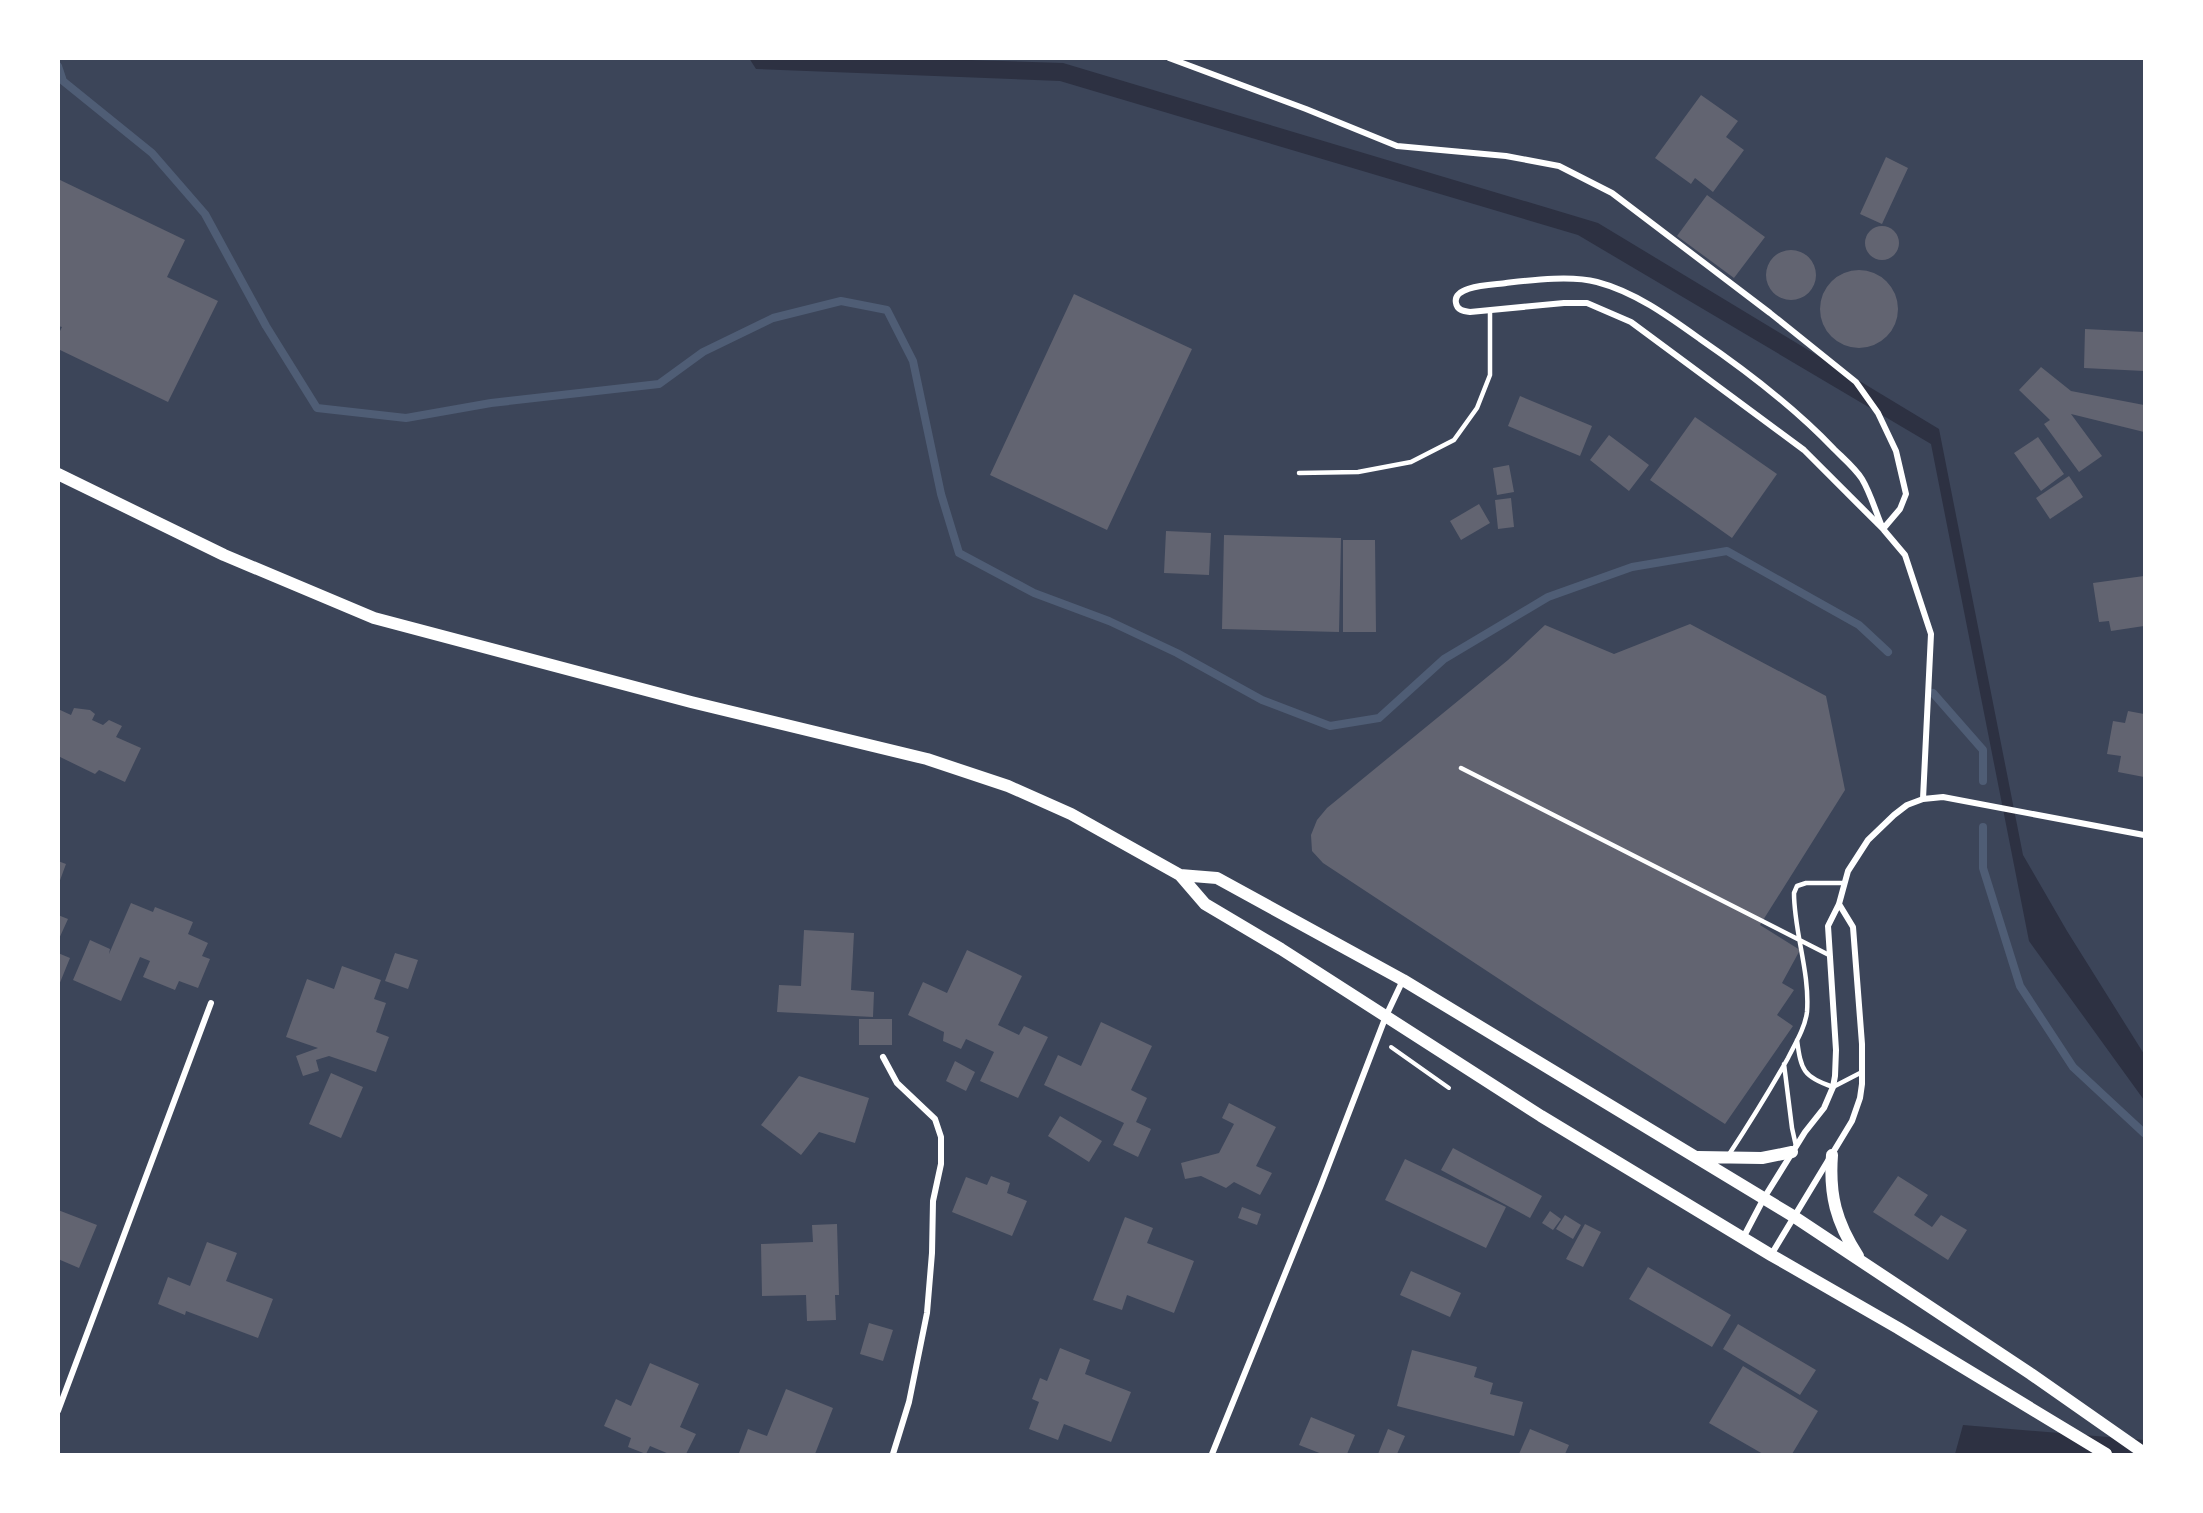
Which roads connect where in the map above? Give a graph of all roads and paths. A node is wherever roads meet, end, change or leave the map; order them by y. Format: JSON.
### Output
{"nodes":[{"id":1,"x":1169,"y":58,"type":"edge"},
{"id":2,"x":1490,"y":310,"type":"junction"},
{"id":3,"x":1299,"y":472,"type":"dead end"},
{"id":4,"x":58,"y":474,"type":"edge"},
{"id":5,"x":1883,"y":529,"type":"junction"},
{"id":6,"x":1461,"y":768,"type":"dead end"},
{"id":7,"x":1923,"y":799,"type":"junction"},
{"id":8,"x":2145,"y":835,"type":"edge"},
{"id":9,"x":1180,"y":875,"type":"junction"},
{"id":10,"x":1844,"y":883,"type":"junction"},
{"id":11,"x":1839,"y":904,"type":"junction"},
{"id":12,"x":1829,"y":955,"type":"junction"},
{"id":13,"x":1403,"y":980,"type":"junction"},
{"id":14,"x":212,"y":1003,"type":"dead end"},
{"id":15,"x":1386,"y":1016,"type":"junction"},
{"id":16,"x":1377,"y":1037,"type":"junction"},
{"id":17,"x":1797,"y":1040,"type":"junction"},
{"id":18,"x":883,"y":1057,"type":"dead end"},
{"id":19,"x":1784,"y":1064,"type":"junction"},
{"id":20,"x":1862,"y":1072,"type":"junction"},
{"id":21,"x":1833,"y":1087,"type":"junction"},
{"id":22,"x":1449,"y":1088,"type":"dead end"},
{"id":23,"x":1794,"y":1149,"type":"junction"},
{"id":24,"x":1832,"y":1155,"type":"junction"},
{"id":25,"x":1696,"y":1157,"type":"junction"},
{"id":26,"x":1726,"y":1159,"type":"junction"},
{"id":27,"x":1764,"y":1198,"type":"junction"},
{"id":28,"x":1793,"y":1216,"type":"junction"},
{"id":29,"x":1742,"y":1238,"type":"junction"},
{"id":30,"x":1771,"y":1255,"type":"junction"},
{"id":31,"x":1861,"y":1260,"type":"junction"},
{"id":32,"x":58,"y":1411,"type":"edge"},
{"id":33,"x":2145,"y":1453,"type":"edge"},
{"id":34,"x":893,"y":1455,"type":"edge"},
{"id":35,"x":1212,"y":1455,"type":"edge"},
{"id":36,"x":2106,"y":1455,"type":"edge"}],
"edges":[{"from":1,"to":5,"type":"street"},
{"from":2,"to":3,"type":"lane"},
{"from":2,"to":5,"type":"street"},
{"from":2,"to":5,"type":"street"},
{"from":4,"to":9,"type":"main road"},
{"from":5,"to":7,"type":"street"},
{"from":6,"to":12,"type":"lane"},
{"from":7,"to":8,"type":"street"},
{"from":7,"to":10,"type":"street"},
{"from":9,"to":13,"type":"main road"},
{"from":9,"to":15,"type":"main road"},
{"from":10,"to":11,"type":"street"},
{"from":10,"to":17,"type":"lane"},
{"from":11,"to":12,"type":"street"},
{"from":11,"to":20,"type":"street"},
{"from":12,"to":21,"type":"street"},
{"from":13,"to":15,"type":"street"},
{"from":13,"to":25,"type":"main road"},
{"from":14,"to":32,"type":"street"},
{"from":15,"to":16,"type":"street"},
{"from":15,"to":29,"type":"main road"},
{"from":16,"to":22,"type":"path"},
{"from":16,"to":35,"type":"street"},
{"from":17,"to":19,"type":"lane"},
{"from":17,"to":21,"type":"lane"},
{"from":18,"to":34,"type":"street"},
{"from":19,"to":23,"type":"lane"},
{"from":19,"to":26,"type":"lane"},
{"from":20,"to":21,"type":"lane"},
{"from":20,"to":24,"type":"street"},
{"from":21,"to":23,"type":"street"},
{"from":23,"to":26,"type":"main road"},
{"from":23,"to":27,"type":"street"},
{"from":24,"to":28,"type":"street"},
{"from":24,"to":31,"type":"main road"},
{"from":25,"to":26,"type":"main road"},
{"from":25,"to":27,"type":"main road"},
{"from":27,"to":28,"type":"main road"},
{"from":27,"to":29,"type":"street"},
{"from":28,"to":30,"type":"street"},
{"from":28,"to":31,"type":"main road"},
{"from":29,"to":30,"type":"main road"},
{"from":30,"to":36,"type":"main road"},
{"from":31,"to":33,"type":"main road"}]}
